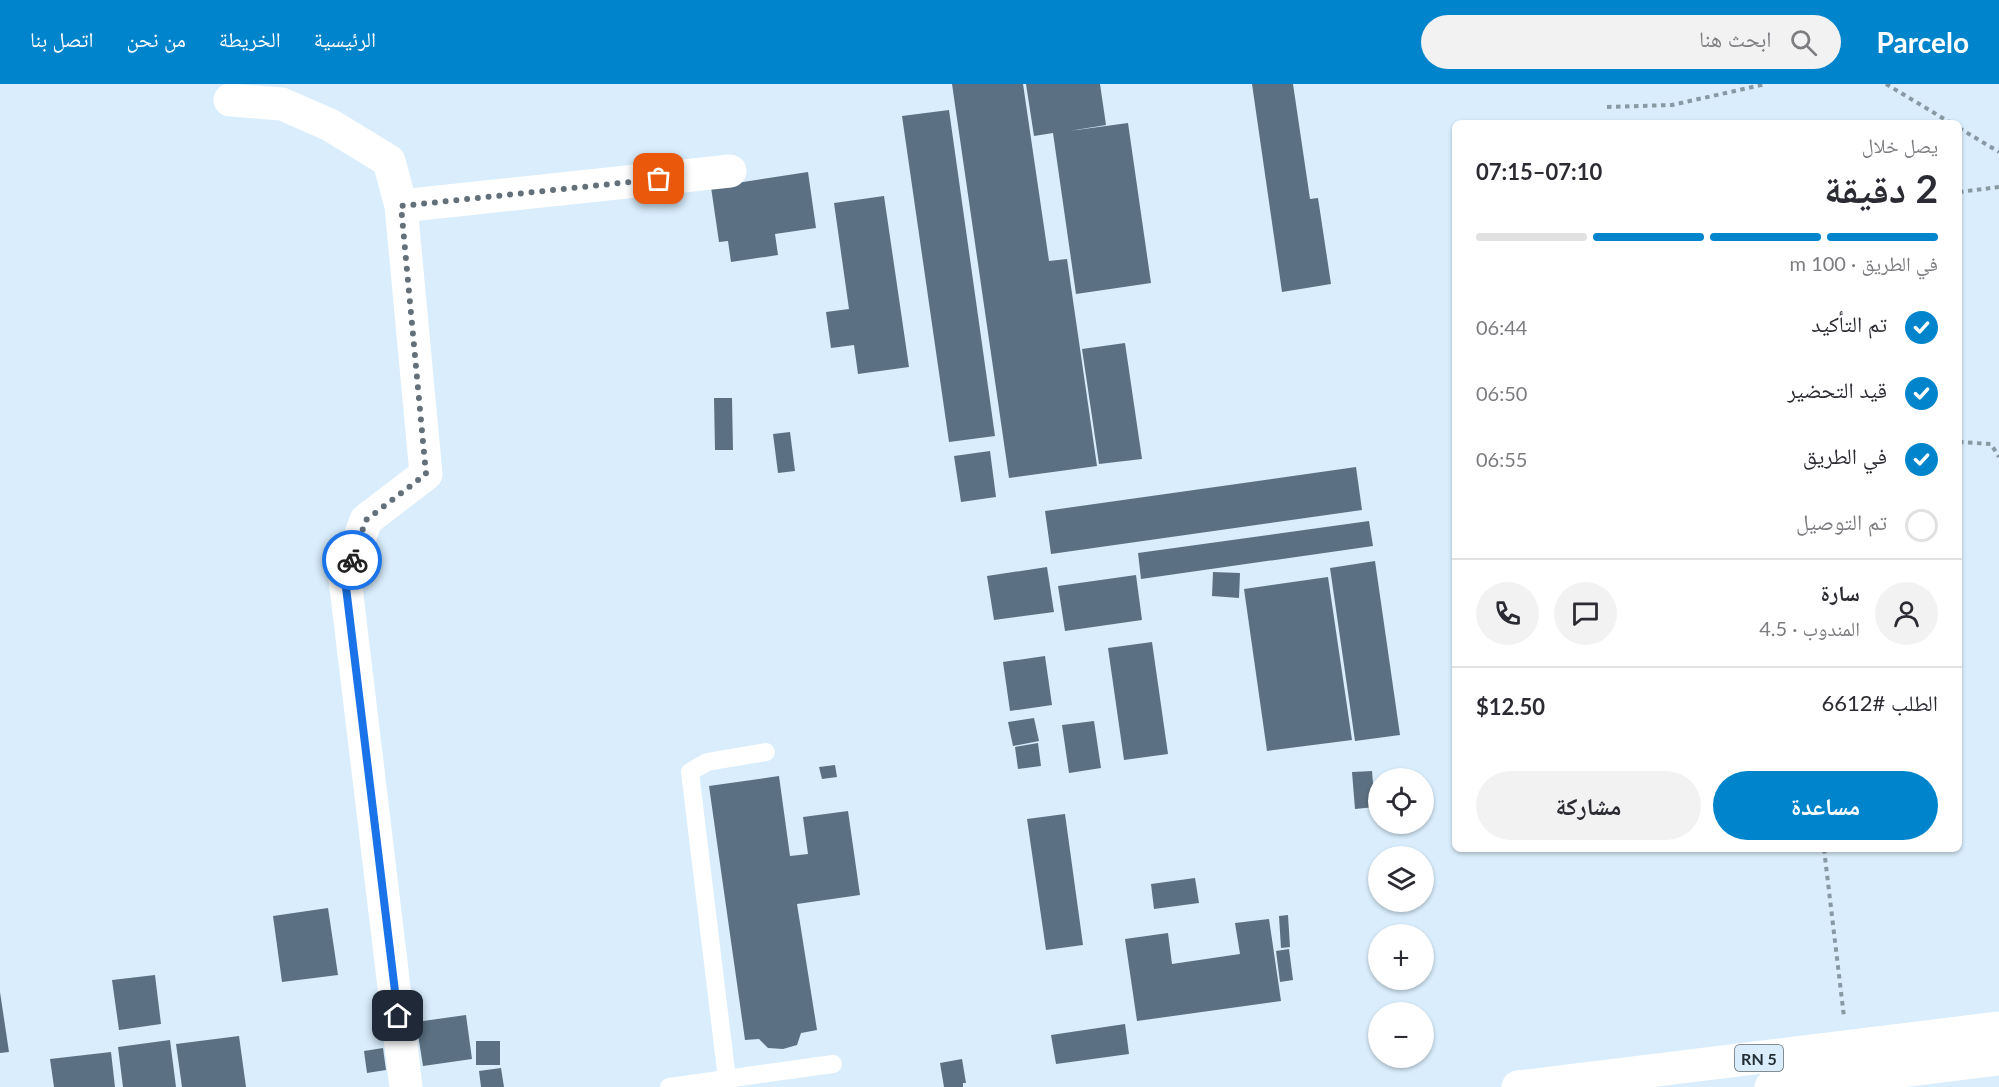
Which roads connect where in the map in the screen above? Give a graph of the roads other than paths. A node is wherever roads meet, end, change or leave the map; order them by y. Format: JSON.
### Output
{"nodes":[{"id":1,"x":230,"y":100,"type":"dead end"},
{"id":2,"x":730,"y":171,"type":"dead end"},
{"id":3,"x":401,"y":206,"type":"junction"},
{"id":4,"x":766,"y":752,"type":"dead end"},
{"id":5,"x":1999,"y":1028,"type":"edge"},
{"id":6,"x":1999,"y":1059,"type":"edge"},
{"id":7,"x":833,"y":1064,"type":"dead end"},
{"id":8,"x":727,"y":1079,"type":"junction"},
{"id":9,"x":406,"y":1087,"type":"edge"},
{"id":10,"x":669,"y":1087,"type":"edge"},
{"id":11,"x":1518,"y":1087,"type":"edge"},
{"id":12,"x":1771,"y":1087,"type":"edge"}],
"edges":[{"from":1,"to":3,"type":"main road"},
{"from":2,"to":3,"type":"main road"},
{"from":3,"to":9,"type":"main road"},
{"from":4,"to":8,"type":"lane"},
{"from":5,"to":11,"type":"main road","number":"RN 5"},
{"from":6,"to":12,"type":"main road","number":"RN 5"},
{"from":7,"to":8,"type":"lane"},
{"from":8,"to":10,"type":"lane"}]}
